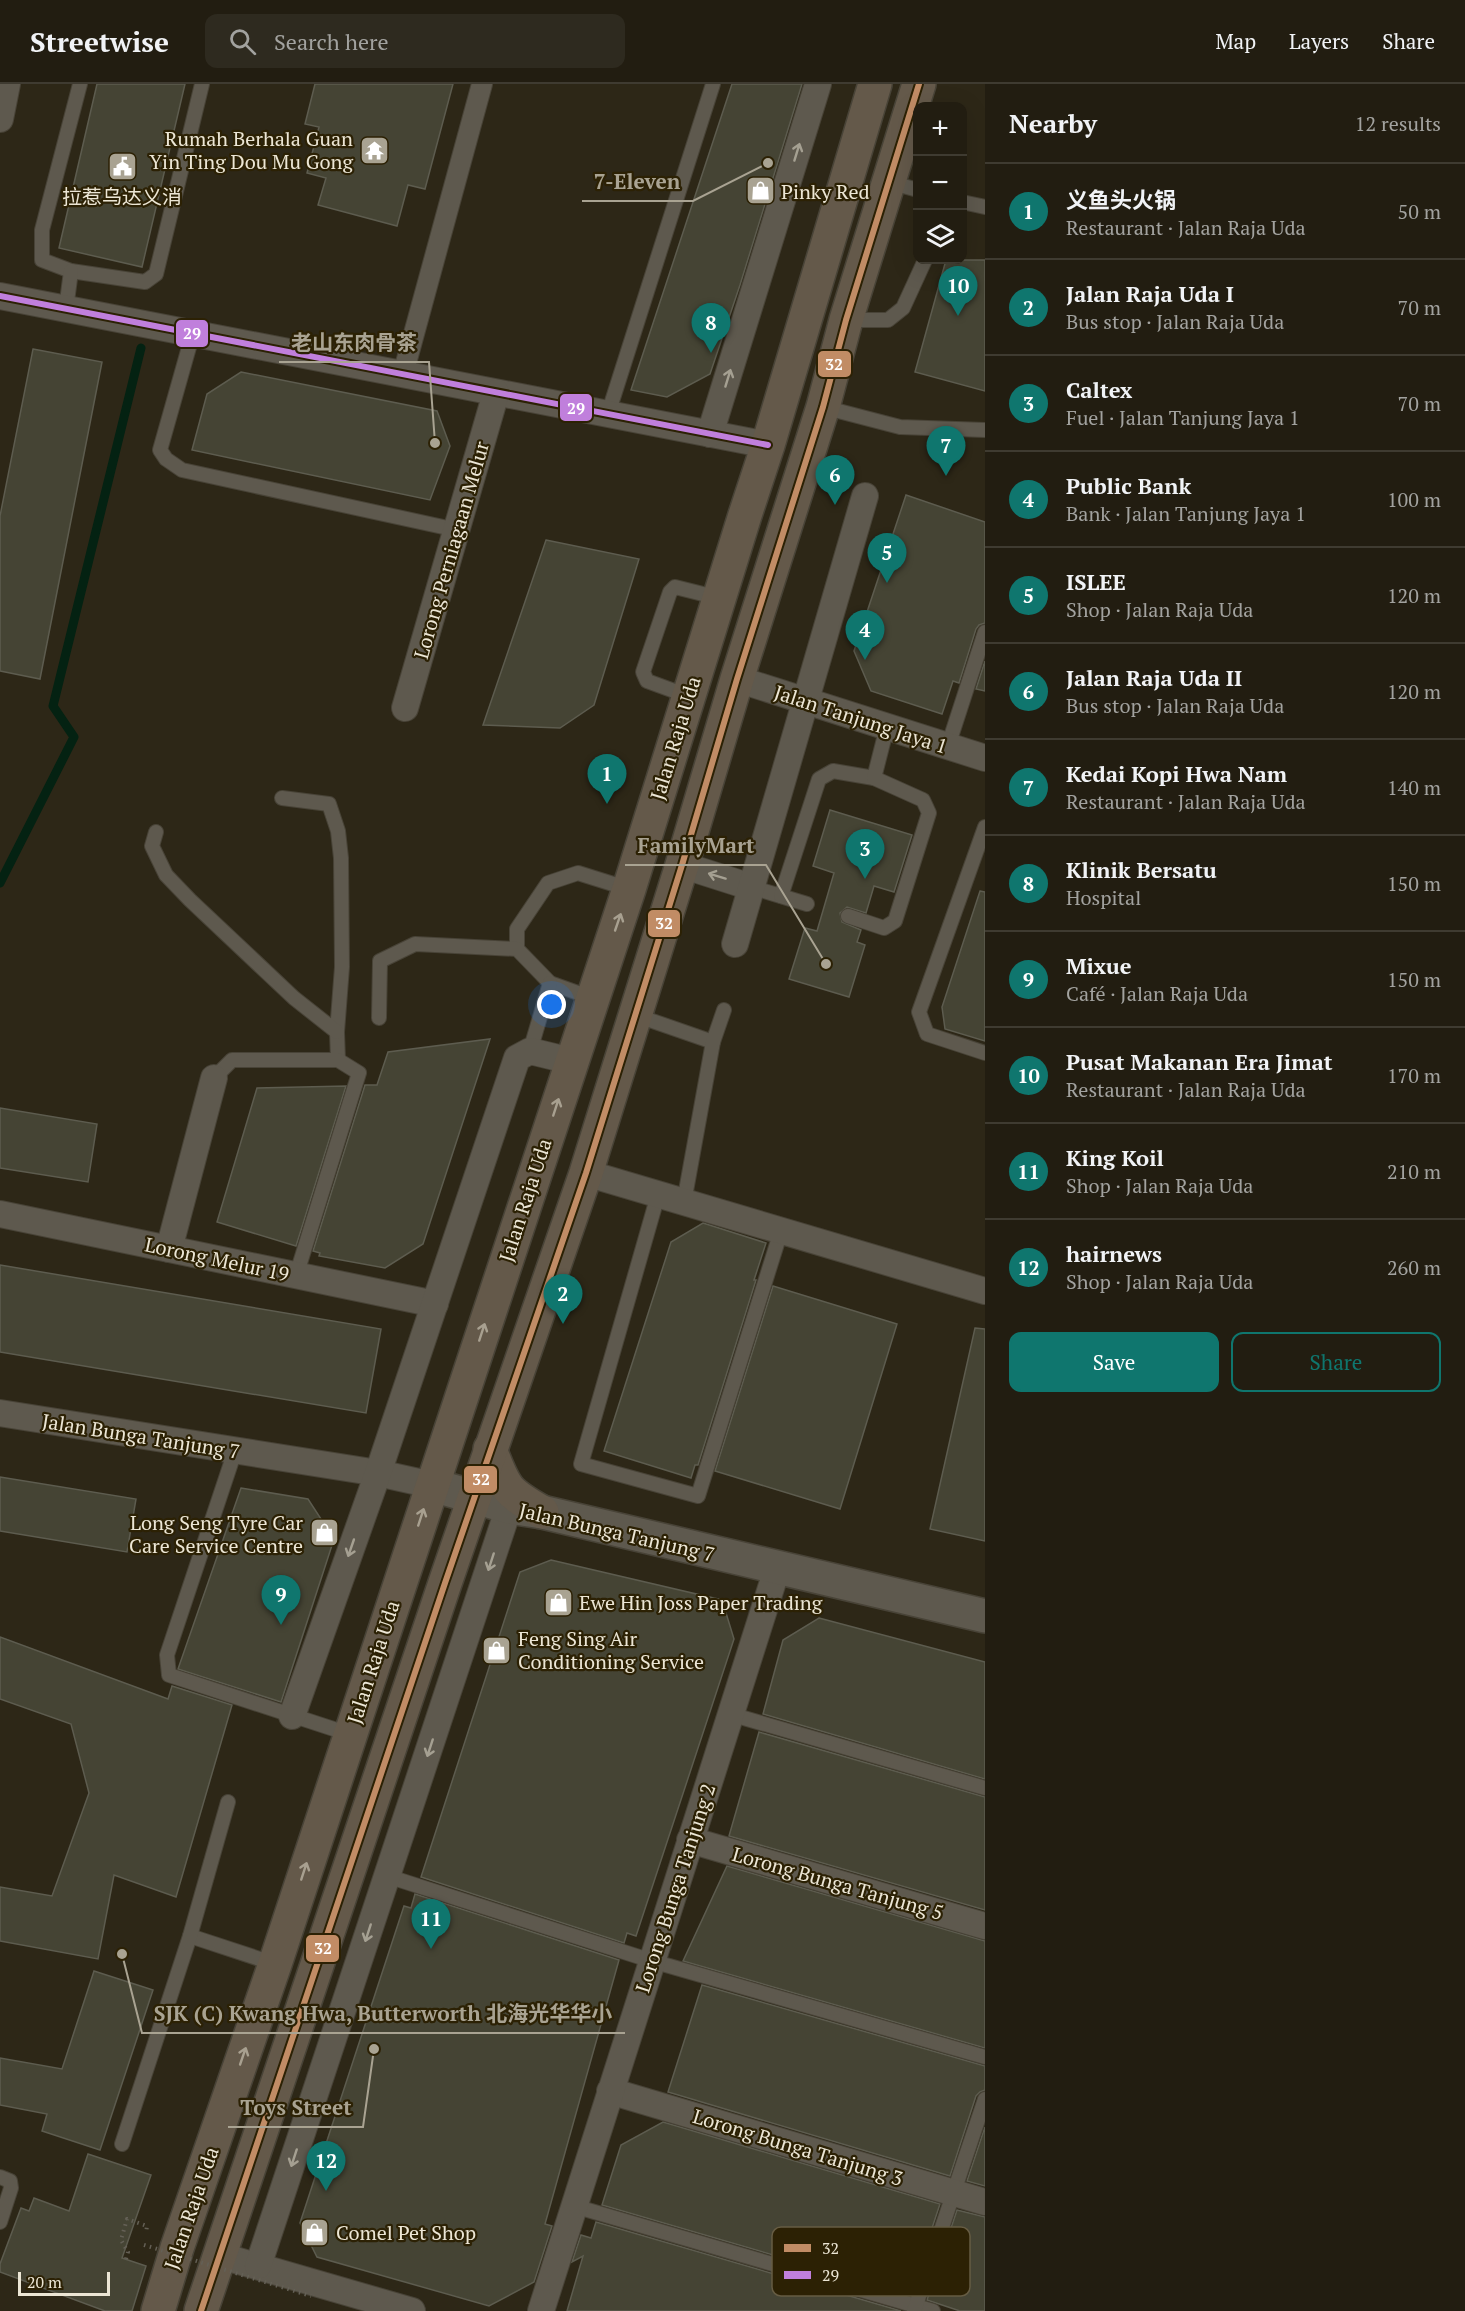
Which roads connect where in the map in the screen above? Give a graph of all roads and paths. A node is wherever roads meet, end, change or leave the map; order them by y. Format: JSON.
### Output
{"nodes":[{"id":1,"x":7,"y":84,"type":"edge"},
{"id":2,"x":80,"y":84,"type":"edge"},
{"id":3,"x":202,"y":84,"type":"edge"},
{"id":4,"x":482,"y":84,"type":"edge"},
{"id":5,"x":714,"y":84,"type":"edge"},
{"id":6,"x":818,"y":84,"type":"edge"},
{"id":7,"x":875,"y":84,"type":"edge"},
{"id":8,"x":919,"y":84,"type":"edge"},
{"id":9,"x":0,"y":119,"type":"edge"},
{"id":10,"x":903,"y":186,"type":"edge"},
{"id":11,"x":967,"y":203,"type":"edge"},
{"id":12,"x":985,"y":207,"type":"edge"},
{"id":13,"x":923,"y":264,"type":"edge"},
{"id":14,"x":71,"y":271,"type":"junction"},
{"id":15,"x":0,"y":296,"type":"edge"},
{"id":16,"x":66,"y":309,"type":"junction"},
{"id":17,"x":846,"y":320,"type":"junction"},
{"id":18,"x":193,"y":333,"type":"junction"},
{"id":19,"x":403,"y":374,"type":"junction"},
{"id":20,"x":496,"y":393,"type":"junction"},
{"id":21,"x":823,"y":407,"type":"junction"},
{"id":22,"x":608,"y":414,"type":"junction"},
{"id":23,"x":985,"y":430,"type":"edge"},
{"id":24,"x":710,"y":434,"type":"junction"},
{"id":25,"x":768,"y":446,"type":"junction"},
{"id":26,"x":865,"y":496,"type":"dead end"},
{"id":27,"x":457,"y":530,"type":"junction"},
{"id":28,"x":719,"y":598,"type":"junction"},
{"id":29,"x":985,"y":632,"type":"edge"},
{"id":30,"x":738,"y":679,"type":"junction"},
{"id":31,"x":688,"y":696,"type":"junction"},
{"id":32,"x":805,"y":701,"type":"junction"},
{"id":33,"x":405,"y":708,"type":"dead end"},
{"id":34,"x":887,"y":727,"type":"junction"},
{"id":35,"x":948,"y":747,"type":"junction"},
{"id":36,"x":985,"y":758,"type":"edge"},
{"id":37,"x":874,"y":778,"type":"junction"},
{"id":38,"x":282,"y":798,"type":"dead end"},
{"id":39,"x":985,"y":827,"type":"edge"},
{"id":40,"x":156,"y":832,"type":"dead end"},
{"id":41,"x":682,"y":865,"type":"junction"},
{"id":42,"x":751,"y":886,"type":"junction"},
{"id":43,"x":629,"y":889,"type":"junction"},
{"id":44,"x":781,"y":896,"type":"junction"},
{"id":45,"x":807,"y":904,"type":"dead end"},
{"id":46,"x":848,"y":916,"type":"dead end"},
{"id":47,"x":735,"y":944,"type":"dead end"},
{"id":48,"x":518,"y":949,"type":"junction"},
{"id":49,"x":550,"y":983,"type":"junction"},
{"id":50,"x":591,"y":998,"type":"junction"},
{"id":51,"x":724,"y":1010,"type":"dead end"},
{"id":52,"x":635,"y":1015,"type":"junction"},
{"id":53,"x":379,"y":1018,"type":"dead end"},
{"id":54,"x":337,"y":1032,"type":"junction"},
{"id":55,"x":714,"y":1042,"type":"junction"},
{"id":56,"x":985,"y":1053,"type":"edge"},
{"id":57,"x":524,"y":1054,"type":"junction"},
{"id":58,"x":338,"y":1060,"type":"junction"},
{"id":59,"x":571,"y":1061,"type":"junction"},
{"id":60,"x":214,"y":1078,"type":"joint"},
{"id":61,"x":586,"y":1173,"type":"junction"},
{"id":62,"x":658,"y":1195,"type":"junction"},
{"id":63,"x":684,"y":1202,"type":"junction"},
{"id":64,"x":0,"y":1215,"type":"edge"},
{"id":65,"x":781,"y":1231,"type":"junction"},
{"id":66,"x":169,"y":1249,"type":"junction"},
{"id":67,"x":297,"y":1276,"type":"junction"},
{"id":68,"x":985,"y":1291,"type":"edge"},
{"id":69,"x":435,"y":1304,"type":"junction"},
{"id":70,"x":0,"y":1413,"type":"edge"},
{"id":71,"x":490,"y":1449,"type":"junction"},
{"id":72,"x":235,"y":1451,"type":"junction"},
{"id":73,"x":378,"y":1473,"type":"junction"},
{"id":74,"x":432,"y":1485,"type":"junction"},
{"id":75,"x":474,"y":1496,"type":"junction"},
{"id":76,"x":509,"y":1507,"type":"junction"},
{"id":77,"x":542,"y":1512,"type":"junction"},
{"id":78,"x":777,"y":1569,"type":"junction"},
{"id":79,"x":403,"y":1573,"type":"junction"},
{"id":80,"x":444,"y":1583,"type":"junction"},
{"id":81,"x":985,"y":1616,"type":"edge"},
{"id":82,"x":730,"y":1714,"type":"junction"},
{"id":83,"x":292,"y":1716,"type":"junction"},
{"id":84,"x":349,"y":1734,"type":"junction"},
{"id":85,"x":985,"y":1788,"type":"edge"},
{"id":86,"x":228,"y":1802,"type":"dead end"},
{"id":87,"x":690,"y":1840,"type":"junction"},
{"id":88,"x":387,"y":1876,"type":"junction"},
{"id":89,"x":985,"y":1926,"type":"edge"},
{"id":90,"x":190,"y":1936,"type":"junction"},
{"id":91,"x":652,"y":1961,"type":"junction"},
{"id":92,"x":274,"y":1964,"type":"junction"},
{"id":93,"x":985,"y":2057,"type":"edge"},
{"id":94,"x":610,"y":2091,"type":"junction"},
{"id":95,"x":985,"y":2099,"type":"edge"},
{"id":96,"x":122,"y":2144,"type":"dead end"},
{"id":97,"x":0,"y":2177,"type":"edge"},
{"id":98,"x":953,"y":2193,"type":"junction"},
{"id":99,"x":985,"y":2202,"type":"edge"},
{"id":100,"x":574,"y":2206,"type":"junction"},
{"id":101,"x":0,"y":2222,"type":"edge"},
{"id":102,"x":942,"y":2227,"type":"edge"},
{"id":103,"x":218,"y":2254,"type":"junction"},
{"id":104,"x":126,"y":2259,"type":"dead end"},
{"id":105,"x":772,"y":2265,"type":"edge"},
{"id":106,"x":258,"y":2266,"type":"junction"},
{"id":107,"x":311,"y":2296,"type":"dead end"},
{"id":108,"x":875,"y":2296,"type":"edge"},
{"id":109,"x":915,"y":2308,"type":"edge"},
{"id":110,"x":158,"y":2311,"type":"edge"},
{"id":111,"x":201,"y":2311,"type":"edge"},
{"id":112,"x":409,"y":2311,"type":"edge"},
{"id":113,"x":541,"y":2311,"type":"edge"},
{"id":114,"x":933,"y":2311,"type":"edge"}],
"edges":[{"from":1,"to":9,"type":"street"},
{"from":2,"to":14,"type":"lane"},
{"from":3,"to":14,"type":"lane"},
{"from":4,"to":19,"type":"street"},
{"from":5,"to":22,"type":"lane"},
{"from":24,"to":6,"type":"street","one_way":true},
{"from":7,"to":25,"type":"main road","name":"Jalan Raja Uda"},
{"from":8,"to":10,"type":"main road","name":"Jalan Raja Uda"},
{"from":10,"to":17,"type":"main road","name":"Jalan Raja Uda"},
{"from":11,"to":12,"type":"lane"},
{"from":13,"to":17,"type":"lane"},
{"from":14,"to":16,"type":"lane"},
{"from":15,"to":16,"type":"street"},
{"from":16,"to":18,"type":"street"},
{"from":17,"to":21,"type":"main road","name":"Jalan Raja Uda"},
{"from":18,"to":19,"type":"street"},
{"from":18,"to":27,"type":"lane"},
{"from":19,"to":20,"type":"street"},
{"from":20,"to":22,"type":"street"},
{"from":20,"to":27,"type":"street","name":"Lorong Perniagaan Melur"},
{"from":21,"to":23,"type":"lane"},
{"from":21,"to":30,"type":"main road","name":"Jalan Raja Uda"},
{"from":22,"to":24,"type":"street"},
{"from":24,"to":25,"type":"street"},
{"from":25,"to":28,"type":"main road","name":"Jalan Raja Uda"},
{"from":26,"to":32,"type":"street"},
{"from":27,"to":33,"type":"street","name":"Lorong Perniagaan Melur"},
{"from":28,"to":31,"type":"main road","name":"Jalan Raja Uda"},
{"from":28,"to":31,"type":"lane"},
{"from":29,"to":35,"type":"lane"},
{"from":30,"to":32,"type":"street","name":"Jalan Tanjung Jaya 1"},
{"from":30,"to":41,"type":"main road","name":"Jalan Raja Uda"},
{"from":31,"to":43,"type":"main road","name":"Jalan Raja Uda"},
{"from":32,"to":34,"type":"street","name":"Jalan Tanjung Jaya 1"},
{"from":32,"to":42,"type":"street"},
{"from":34,"to":35,"type":"street","name":"Jalan Tanjung Jaya 1"},
{"from":34,"to":37,"type":"lane"},
{"from":35,"to":36,"type":"street","name":"Jalan Tanjung Jaya 1"},
{"from":37,"to":44,"type":"lane"},
{"from":37,"to":46,"type":"lane"},
{"from":38,"to":54,"type":"lane"},
{"from":39,"to":56,"type":"lane"},
{"from":40,"to":54,"type":"lane"},
{"from":42,"to":41,"type":"street","one_way":true},
{"from":41,"to":52,"type":"main road","name":"Jalan Raja Uda"},
{"from":42,"to":44,"type":"lane"},
{"from":42,"to":47,"type":"street"},
{"from":43,"to":48,"type":"lane"},
{"from":50,"to":43,"type":"main road","name":"Jalan Raja Uda","one_way":true},
{"from":44,"to":45,"type":"lane"},
{"from":48,"to":49,"type":"lane"},
{"from":48,"to":53,"type":"lane"},
{"from":49,"to":50,"type":"lane"},
{"from":49,"to":57,"type":"lane"},
{"from":50,"to":59,"type":"main road","name":"Jalan Raja Uda"},
{"from":51,"to":55,"type":"lane"},
{"from":52,"to":55,"type":"lane"},
{"from":52,"to":61,"type":"main road","name":"Jalan Raja Uda"},
{"from":54,"to":58,"type":"lane"},
{"from":55,"to":63,"type":"lane"},
{"from":57,"to":59,"type":"street"},
{"from":57,"to":69,"type":"street"},
{"from":58,"to":60,"type":"lane"},
{"from":58,"to":67,"type":"lane"},
{"from":74,"to":59,"type":"main road","name":"Jalan Raja Uda","one_way":true},
{"from":60,"to":66,"type":"street"},
{"from":61,"to":62,"type":"street"},
{"from":61,"to":71,"type":"main road","name":"Jalan Raja Uda"},
{"from":62,"to":63,"type":"street"},
{"from":62,"to":65,"type":"lane"},
{"from":63,"to":65,"type":"street"},
{"from":64,"to":66,"type":"street","name":"Lorong Melur 19"},
{"from":65,"to":68,"type":"street"},
{"from":66,"to":67,"type":"street","name":"Lorong Melur 19"},
{"from":67,"to":69,"type":"street","name":"Lorong Melur 19"},
{"from":69,"to":73,"type":"street"},
{"from":70,"to":72,"type":"street","name":"Jalan Bunga Tanjung 7"},
{"from":71,"to":75,"type":"main road","name":"Jalan Raja Uda"},
{"from":71,"to":77,"type":"main road"},
{"from":72,"to":73,"type":"street","name":"Jalan Bunga Tanjung 7"},
{"from":72,"to":83,"type":"lane"},
{"from":73,"to":74,"type":"street","name":"Jalan Bunga Tanjung 7"},
{"from":73,"to":83,"type":"street","one_way":true},
{"from":74,"to":75,"type":"street","name":"Jalan Bunga Tanjung 7"},
{"from":79,"to":74,"type":"main road","name":"Jalan Raja Uda","one_way":true},
{"from":75,"to":76,"type":"street","name":"Jalan Bunga Tanjung 7"},
{"from":75,"to":80,"type":"main road","name":"Jalan Raja Uda"},
{"from":76,"to":77,"type":"street","name":"Jalan Bunga Tanjung 7"},
{"from":76,"to":88,"type":"street","one_way":true},
{"from":77,"to":78,"type":"street","name":"Jalan Bunga Tanjung 7"},
{"from":78,"to":81,"type":"street","name":"Jalan Bunga Tanjung 7"},
{"from":78,"to":82,"type":"street","name":"Lorong Bunga Tanjung 2"},
{"from":79,"to":80,"type":"main road"},
{"from":79,"to":84,"type":"main road","name":"Jalan Raja Uda"},
{"from":80,"to":103,"type":"main road","name":"Jalan Raja Uda"},
{"from":82,"to":85,"type":"lane"},
{"from":82,"to":87,"type":"street","name":"Lorong Bunga Tanjung 2"},
{"from":83,"to":84,"type":"lane"},
{"from":92,"to":84,"type":"main road","name":"Jalan Raja Uda","one_way":true},
{"from":86,"to":90,"type":"lane"},
{"from":87,"to":89,"type":"street","name":"Lorong Bunga Tanjung 5"},
{"from":87,"to":91,"type":"street","name":"Lorong Bunga Tanjung 2"},
{"from":88,"to":91,"type":"lane"},
{"from":88,"to":106,"type":"street","one_way":true},
{"from":90,"to":92,"type":"lane"},
{"from":90,"to":96,"type":"lane"},
{"from":91,"to":93,"type":"lane"},
{"from":91,"to":94,"type":"street","name":"Lorong Bunga Tanjung 2"},
{"from":110,"to":92,"type":"main road","name":"Jalan Raja Uda","one_way":true},
{"from":94,"to":98,"type":"street","name":"Lorong Bunga Tanjung 3"},
{"from":94,"to":100,"type":"street","name":"Lorong Bunga Tanjung 2"},
{"from":95,"to":98,"type":"lane"},
{"from":97,"to":101,"type":"lane"},
{"from":98,"to":99,"type":"street","name":"Lorong Bunga Tanjung 3"},
{"from":98,"to":102,"type":"lane"},
{"from":100,"to":105,"type":"lane"},
{"from":100,"to":113,"type":"street","name":"Lorong Bunga Tanjung 2"},
{"from":103,"to":106,"type":"street"},
{"from":103,"to":111,"type":"main road","name":"Jalan Raja Uda"},
{"from":104,"to":107,"type":"path","bridge":true},
{"from":106,"to":112,"type":"street"},
{"from":108,"to":109,"type":"lane"},
{"from":109,"to":114,"type":"lane"}]}
